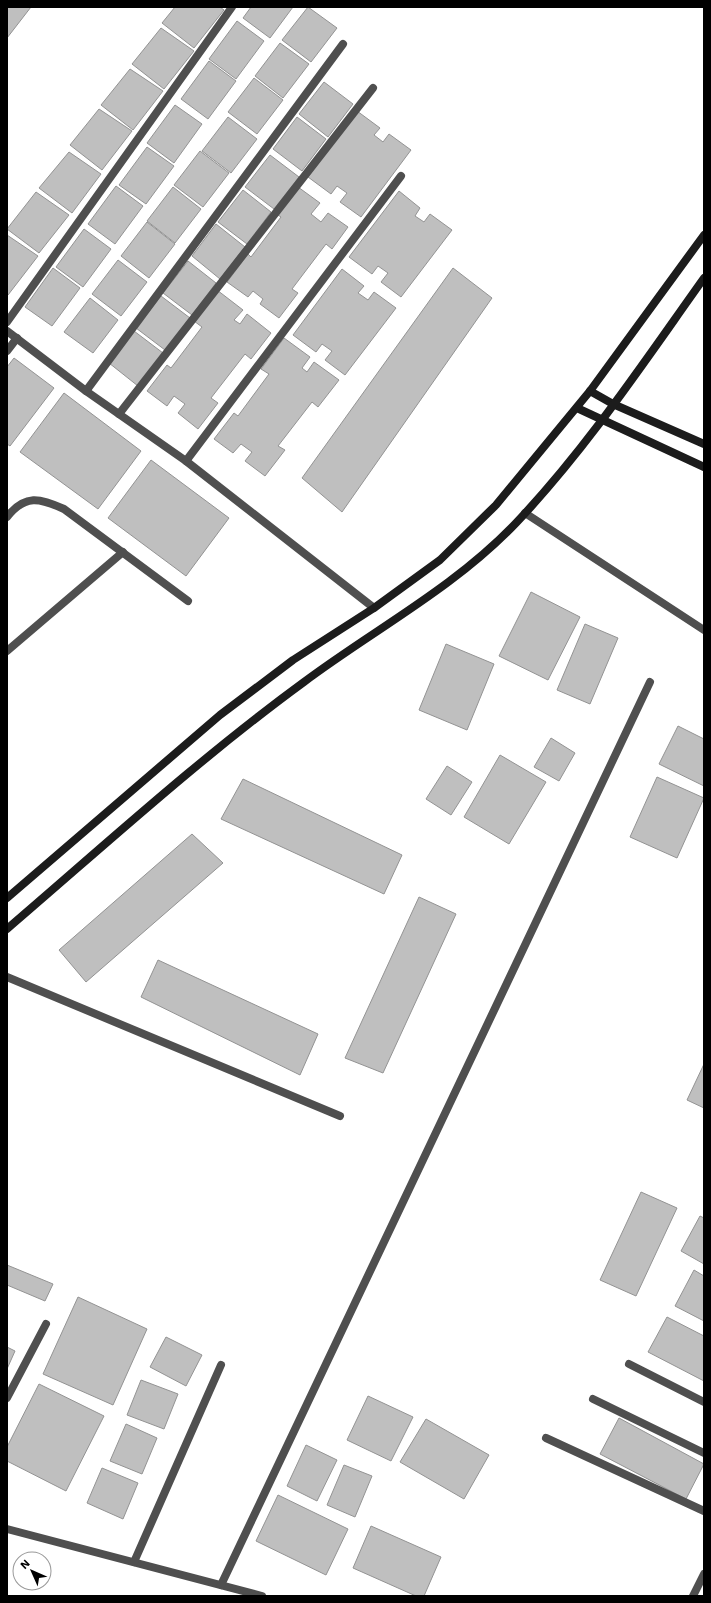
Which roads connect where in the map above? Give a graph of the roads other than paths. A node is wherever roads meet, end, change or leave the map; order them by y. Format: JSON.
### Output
{"nodes":[{"id":1,"x":232,"y":7,"type":"edge"},
{"id":2,"x":343,"y":44,"type":"dead end"},
{"id":3,"x":373,"y":88,"type":"dead end"},
{"id":4,"x":401,"y":176,"type":"dead end"},
{"id":5,"x":704,"y":235,"type":"edge"},
{"id":6,"x":704,"y":278,"type":"edge"},
{"id":7,"x":7,"y":322,"type":"edge"},
{"id":8,"x":7,"y":331,"type":"edge"},
{"id":9,"x":17,"y":338,"type":"junction"},
{"id":10,"x":7,"y":351,"type":"edge"},
{"id":11,"x":86,"y":391,"type":"junction"},
{"id":12,"x":590,"y":391,"type":"junction"},
{"id":13,"x":613,"y":404,"type":"junction"},
{"id":14,"x":577,"y":408,"type":"junction"},
{"id":15,"x":119,"y":414,"type":"junction"},
{"id":16,"x":604,"y":419,"type":"junction"},
{"id":17,"x":704,"y":444,"type":"edge"},
{"id":18,"x":186,"y":461,"type":"junction"},
{"id":19,"x":704,"y":467,"type":"edge"},
{"id":20,"x":524,"y":513,"type":"junction"},
{"id":21,"x":7,"y":517,"type":"edge"},
{"id":22,"x":123,"y":552,"type":"junction"},
{"id":23,"x":188,"y":601,"type":"dead end"},
{"id":24,"x":374,"y":608,"type":"junction"},
{"id":25,"x":704,"y":630,"type":"edge"},
{"id":26,"x":7,"y":651,"type":"edge"},
{"id":27,"x":650,"y":682,"type":"dead end"},
{"id":28,"x":7,"y":898,"type":"edge"},
{"id":29,"x":7,"y":929,"type":"edge"},
{"id":30,"x":7,"y":977,"type":"edge"},
{"id":31,"x":340,"y":1116,"type":"dead end"},
{"id":32,"x":46,"y":1324,"type":"dead end"},
{"id":33,"x":629,"y":1364,"type":"dead end"},
{"id":34,"x":221,"y":1365,"type":"dead end"},
{"id":35,"x":7,"y":1398,"type":"edge"},
{"id":36,"x":593,"y":1400,"type":"dead end"},
{"id":37,"x":704,"y":1402,"type":"edge"},
{"id":38,"x":546,"y":1438,"type":"dead end"},
{"id":39,"x":704,"y":1453,"type":"edge"},
{"id":40,"x":704,"y":1511,"type":"edge"},
{"id":41,"x":7,"y":1529,"type":"edge"},
{"id":42,"x":134,"y":1562,"type":"junction"},
{"id":43,"x":704,"y":1574,"type":"edge"},
{"id":44,"x":221,"y":1585,"type":"junction"},
{"id":45,"x":262,"y":1596,"type":"edge"},
{"id":46,"x":693,"y":1596,"type":"edge"}],
"edges":[{"from":1,"to":7,"type":"street"},
{"from":2,"to":11,"type":"street"},
{"from":3,"to":15,"type":"street"},
{"from":4,"to":18,"type":"street"},
{"from":5,"to":12,"type":"main road"},
{"from":6,"to":13,"type":"main road"},
{"from":8,"to":9,"type":"street"},
{"from":9,"to":10,"type":"street"},
{"from":9,"to":11,"type":"street"},
{"from":11,"to":15,"type":"street"},
{"from":12,"to":13,"type":"main road"},
{"from":12,"to":14,"type":"main road"},
{"from":13,"to":16,"type":"main road"},
{"from":13,"to":17,"type":"main road"},
{"from":14,"to":16,"type":"main road"},
{"from":14,"to":24,"type":"main road"},
{"from":15,"to":18,"type":"street"},
{"from":16,"to":19,"type":"main road"},
{"from":16,"to":20,"type":"main road"},
{"from":18,"to":24,"type":"street"},
{"from":20,"to":25,"type":"street"},
{"from":20,"to":29,"type":"main road"},
{"from":21,"to":22,"type":"street"},
{"from":22,"to":23,"type":"street"},
{"from":22,"to":26,"type":"street"},
{"from":24,"to":28,"type":"main road"},
{"from":27,"to":44,"type":"street"},
{"from":30,"to":31,"type":"street"},
{"from":32,"to":35,"type":"street"},
{"from":33,"to":37,"type":"street"},
{"from":34,"to":42,"type":"street"},
{"from":36,"to":39,"type":"street"},
{"from":38,"to":40,"type":"street"},
{"from":41,"to":42,"type":"street"},
{"from":42,"to":44,"type":"street"},
{"from":43,"to":46,"type":"street"},
{"from":44,"to":45,"type":"street"}]}
